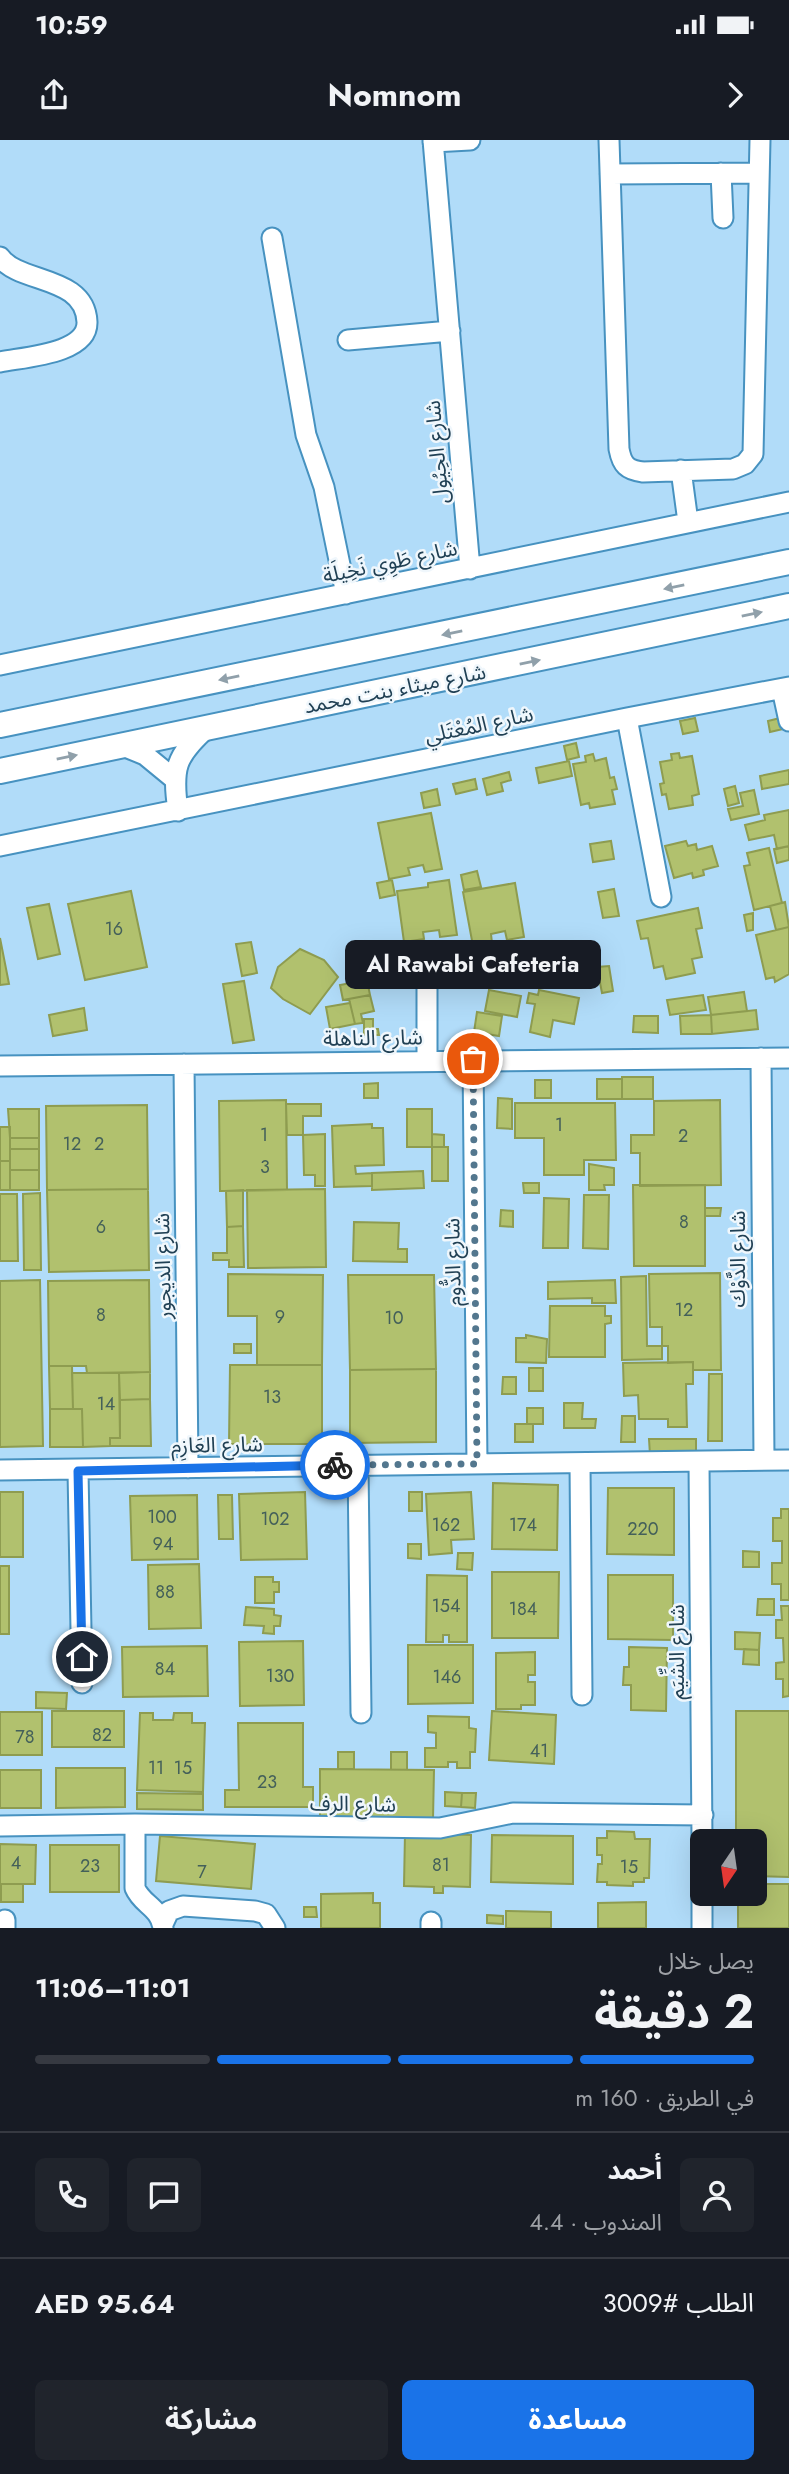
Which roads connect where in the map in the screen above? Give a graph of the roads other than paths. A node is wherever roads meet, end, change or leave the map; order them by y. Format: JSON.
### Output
{"nodes":[{"id":1,"x":470,"y":140,"type":"edge"},
{"id":2,"x":609,"y":140,"type":"edge"},
{"id":3,"x":760,"y":140,"type":"edge"},
{"id":4,"x":433,"y":141,"type":"edge"},
{"id":5,"x":721,"y":173,"type":"junction"},
{"id":6,"x":759,"y":173,"type":"junction"},
{"id":7,"x":610,"y":174,"type":"junction"},
{"id":8,"x":723,"y":218,"type":"dead end"},
{"id":9,"x":272,"y":238,"type":"dead end"},
{"id":10,"x":0,"y":257,"type":"edge"},
{"id":11,"x":450,"y":331,"type":"junction"},
{"id":12,"x":348,"y":340,"type":"dead end"},
{"id":13,"x":0,"y":362,"type":"edge"},
{"id":14,"x":687,"y":470,"type":"junction"},
{"id":15,"x":789,"y":502,"type":"edge"},
{"id":16,"x":694,"y":520,"type":"junction"},
{"id":17,"x":789,"y":562,"type":"edge"},
{"id":18,"x":470,"y":569,"type":"junction"},
{"id":19,"x":346,"y":594,"type":"junction"},
{"id":20,"x":789,"y":607,"type":"edge"},
{"id":21,"x":0,"y":665,"type":"edge"},
{"id":22,"x":785,"y":688,"type":"edge"},
{"id":23,"x":626,"y":718,"type":"junction"},
{"id":24,"x":5,"y":720,"type":"edge"},
{"id":25,"x":789,"y":721,"type":"edge"},
{"id":26,"x":208,"y":727,"type":"junction"},
{"id":27,"x":123,"y":746,"type":"junction"},
{"id":28,"x":0,"y":771,"type":"edge"},
{"id":29,"x":173,"y":778,"type":"junction"},
{"id":30,"x":178,"y":811,"type":"junction"},
{"id":31,"x":0,"y":846,"type":"edge"},
{"id":32,"x":662,"y":897,"type":"dead end"},
{"id":33,"x":427,"y":979,"type":"dead end"},
{"id":34,"x":761,"y":1058,"type":"junction"},
{"id":35,"x":789,"y":1058,"type":"edge"},
{"id":36,"x":473,"y":1059,"type":"junction"},
{"id":37,"x":427,"y":1060,"type":"junction"},
{"id":38,"x":184,"y":1063,"type":"junction"},
{"id":39,"x":0,"y":1066,"type":"edge"},
{"id":40,"x":764,"y":1460,"type":"junction"},
{"id":41,"x":789,"y":1460,"type":"edge"},
{"id":42,"x":699,"y":1462,"type":"junction"},
{"id":43,"x":580,"y":1463,"type":"junction"},
{"id":44,"x":477,"y":1464,"type":"junction"},
{"id":45,"x":358,"y":1465,"type":"junction"},
{"id":46,"x":188,"y":1468,"type":"junction"},
{"id":47,"x":0,"y":1470,"type":"edge"},
{"id":48,"x":78,"y":1471,"type":"junction"},
{"id":49,"x":82,"y":1683,"type":"dead end"},
{"id":50,"x":582,"y":1695,"type":"dead end"},
{"id":51,"x":361,"y":1713,"type":"dead end"},
{"id":52,"x":703,"y":1815,"type":"junction"},
{"id":53,"x":135,"y":1824,"type":"junction"},
{"id":54,"x":0,"y":1826,"type":"edge"},
{"id":55,"x":702,"y":1829,"type":"edge"},
{"id":56,"x":702,"y":1906,"type":"edge"},
{"id":57,"x":163,"y":1926,"type":"edge"},
{"id":58,"x":275,"y":1928,"type":"edge"},
{"id":59,"x":702,"y":1928,"type":"edge"}],
"edges":[{"from":1,"to":4,"type":"street","name":"شارع الحِيُول"},
{"from":2,"to":7,"type":"street"},
{"from":3,"to":6,"type":"street"},
{"from":4,"to":11,"type":"street","name":"شارع الحِيُول"},
{"from":5,"to":6,"type":"street"},
{"from":5,"to":7,"type":"street"},
{"from":5,"to":8,"type":"street"},
{"from":6,"to":14,"type":"street"},
{"from":7,"to":14,"type":"street"},
{"from":9,"to":19,"type":"street"},
{"from":10,"to":13,"type":"street"},
{"from":11,"to":12,"type":"street"},
{"from":11,"to":18,"type":"street","name":"شارع الحِيُول"},
{"from":14,"to":16,"type":"street"},
{"from":15,"to":16,"type":"street","name":"شارع طَوِي نَخِيلَة"},
{"from":16,"to":18,"type":"street","name":"شارع طَوِي نَخِيلَة"},
{"from":17,"to":24,"type":"main road","name":"شارع ميثاء بنت محمد","one_way":true},
{"from":18,"to":19,"type":"street","name":"شارع طَوِي نَخِيلَة"},
{"from":19,"to":21,"type":"street","name":"شارع طَوِي نَخِيلَة"},
{"from":26,"to":20,"type":"main road","name":"شارع ميثاء بنت محمد","one_way":true},
{"from":22,"to":23,"type":"street","name":"شارع المُعْتَلي"},
{"from":22,"to":25,"type":"street"},
{"from":23,"to":30,"type":"street","name":"شارع المُعْتَلي"},
{"from":23,"to":32,"type":"street"},
{"from":26,"to":27,"type":"main road","name":"شارع ميثاء بنت محمد"},
{"from":26,"to":29,"type":"street"},
{"from":28,"to":27,"type":"main road","name":"شارع ميثاء بنت محمد","one_way":true},
{"from":27,"to":29,"type":"street"},
{"from":29,"to":30,"type":"street"},
{"from":30,"to":31,"type":"street","name":"شارع المُعْتَلي"},
{"from":33,"to":37,"type":"street"},
{"from":34,"to":35,"type":"street","name":"شارع الناهلة"},
{"from":34,"to":36,"type":"street","name":"شارع الناهلة"},
{"from":34,"to":40,"type":"street","name":"شارع الدَّوْك"},
{"from":36,"to":37,"type":"street","name":"شارع الناهلة"},
{"from":36,"to":44,"type":"street","name":"شارع الدُّوم"},
{"from":37,"to":38,"type":"street","name":"شارع الناهلة"},
{"from":38,"to":39,"type":"street","name":"شارع الناهلة"},
{"from":38,"to":46,"type":"street","name":"شارع الديجور"},
{"from":40,"to":41,"type":"street","name":"شارع العَازِم"},
{"from":40,"to":42,"type":"street","name":"شارع العَازِم"},
{"from":42,"to":43,"type":"street","name":"شارع العَازِم"},
{"from":42,"to":52,"type":"street","name":"شارع الشِّيَم"},
{"from":43,"to":44,"type":"street","name":"شارع العَازِم"},
{"from":43,"to":50,"type":"street"},
{"from":44,"to":45,"type":"street","name":"شارع العَازِم"},
{"from":45,"to":46,"type":"street","name":"شارع العَازِم"},
{"from":45,"to":51,"type":"street"},
{"from":46,"to":48,"type":"street","name":"شارع العَازِم"},
{"from":47,"to":48,"type":"street","name":"شارع العَازِم"},
{"from":48,"to":49,"type":"street"},
{"from":52,"to":53,"type":"street","name":"شارع الرف"},
{"from":52,"to":55,"type":"street","name":"شارع الشِّيَم"},
{"from":53,"to":54,"type":"street","name":"شارع الرف"},
{"from":53,"to":57,"type":"street"},
{"from":56,"to":59,"type":"street"},
{"from":57,"to":58,"type":"street"}]}
